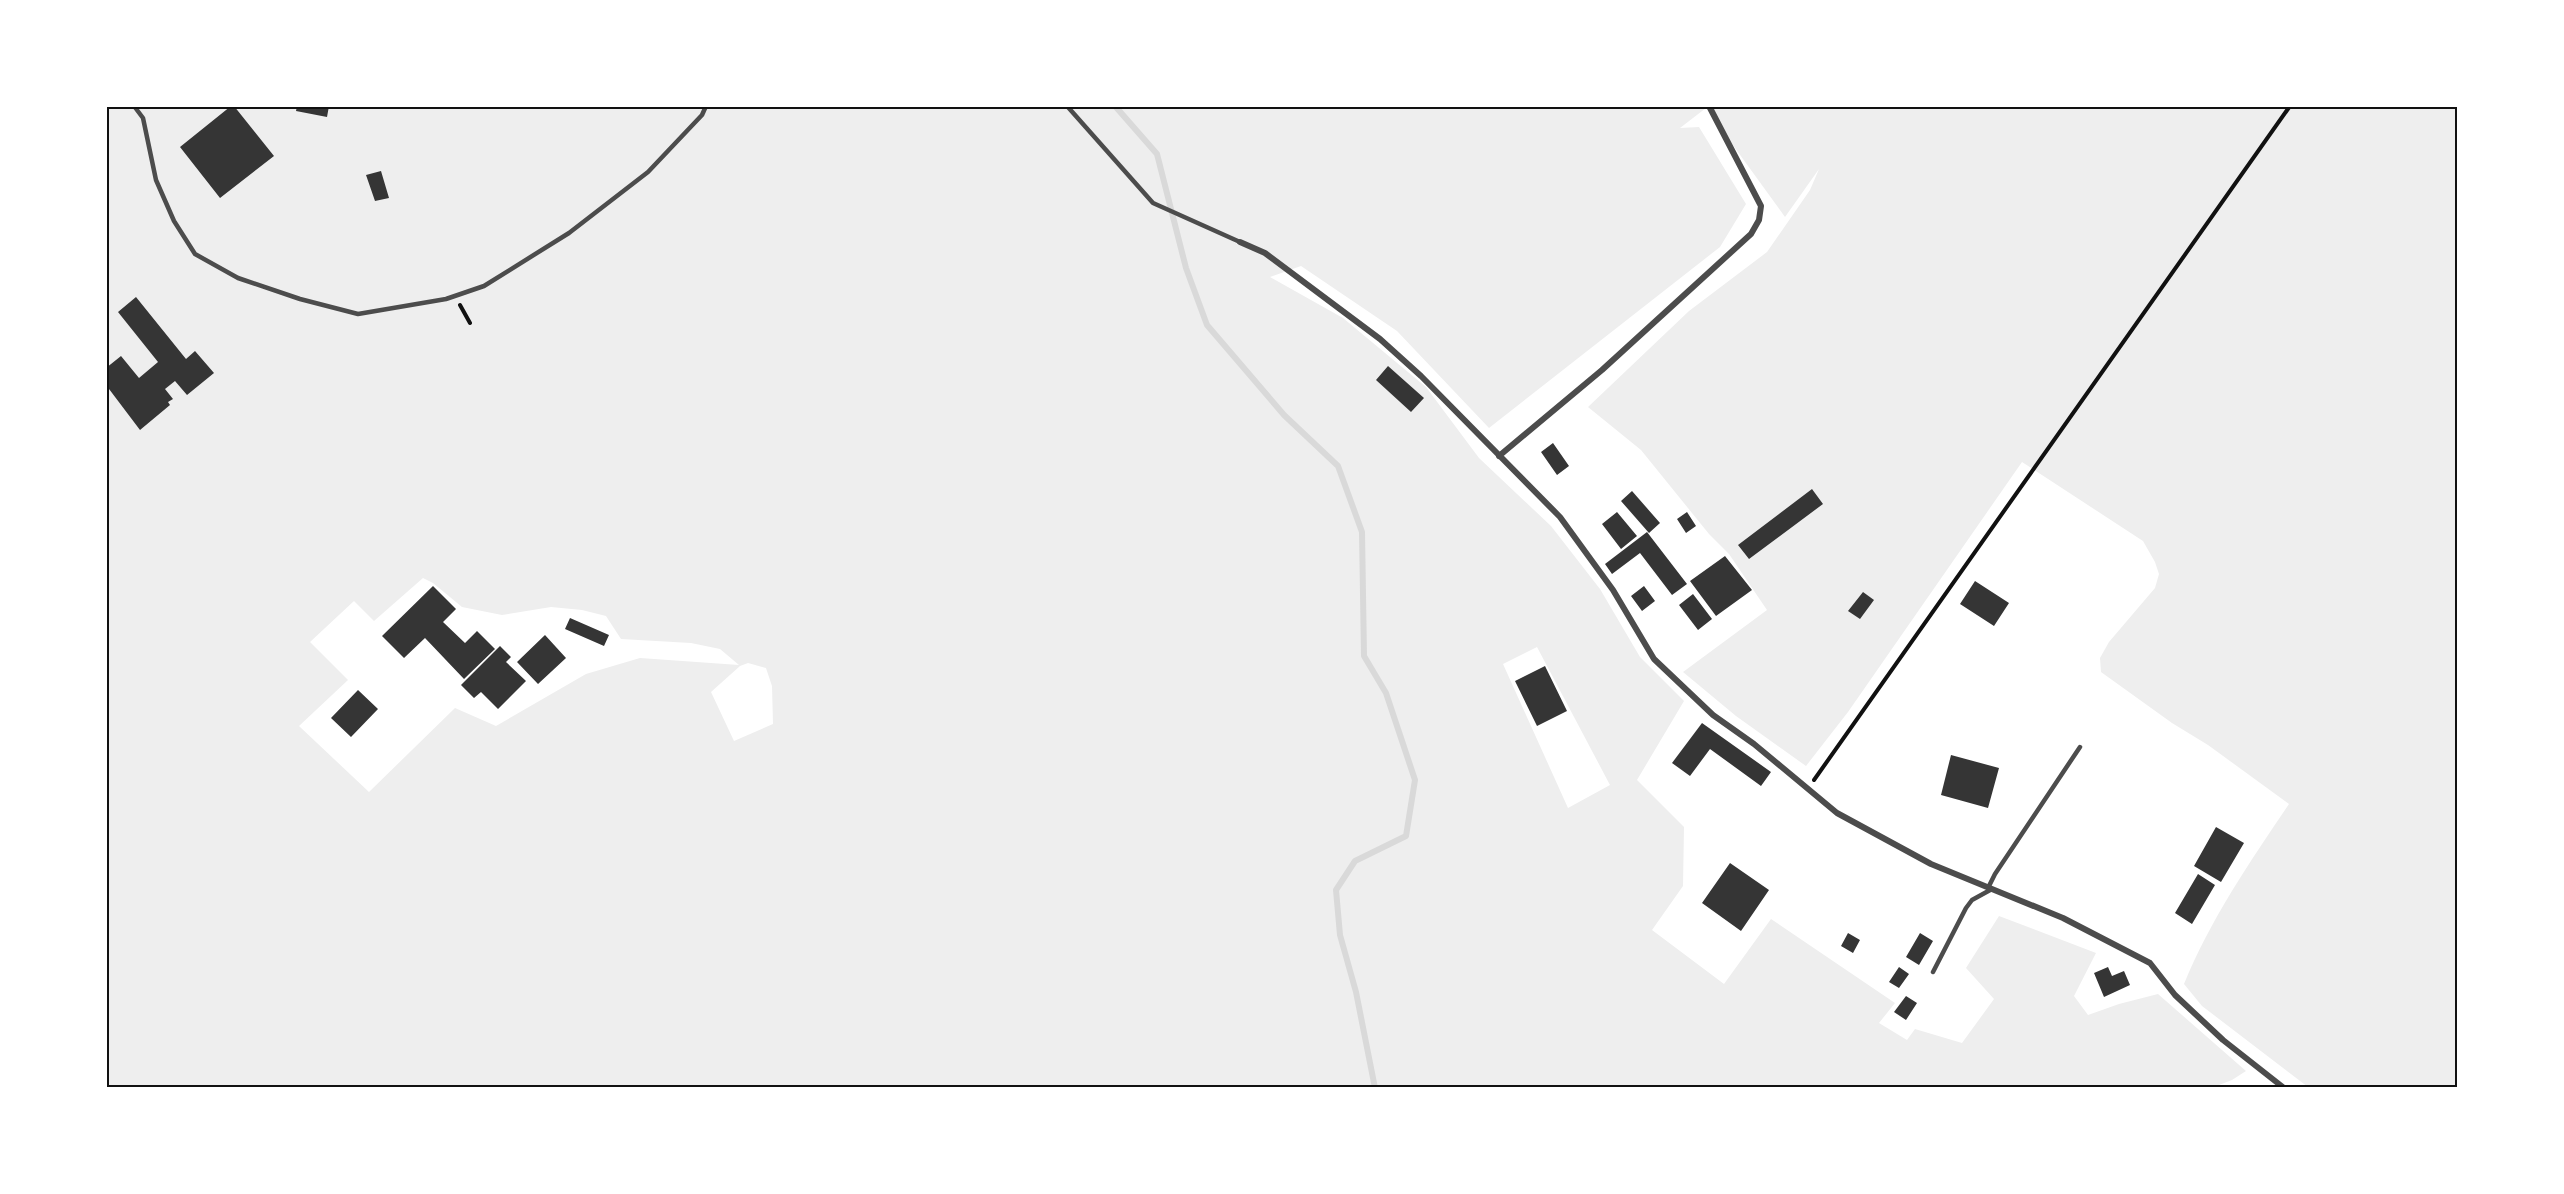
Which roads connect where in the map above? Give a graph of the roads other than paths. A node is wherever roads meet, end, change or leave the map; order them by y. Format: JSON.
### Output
{"nodes":[{"id":1,"x":134,"y":106,"type":"edge"},
{"id":2,"x":706,"y":106,"type":"edge"},
{"id":3,"x":1068,"y":106,"type":"edge"},
{"id":4,"x":1710,"y":106,"type":"edge"},
{"id":5,"x":1240,"y":242,"type":"joint"},
{"id":6,"x":1499,"y":456,"type":"junction"},
{"id":7,"x":2080,"y":747,"type":"dead end"},
{"id":8,"x":1990,"y":888,"type":"junction"},
{"id":9,"x":1933,"y":972,"type":"dead end"},
{"id":10,"x":2284,"y":1088,"type":"edge"}],
"edges":[{"from":1,"to":2,"type":"lane"},
{"from":3,"to":5,"type":"lane"},
{"from":4,"to":6,"type":"street"},
{"from":5,"to":6,"type":"street"},
{"from":6,"to":8,"type":"street"},
{"from":7,"to":8,"type":"lane"},
{"from":8,"to":9,"type":"lane"},
{"from":8,"to":10,"type":"street"}]}
